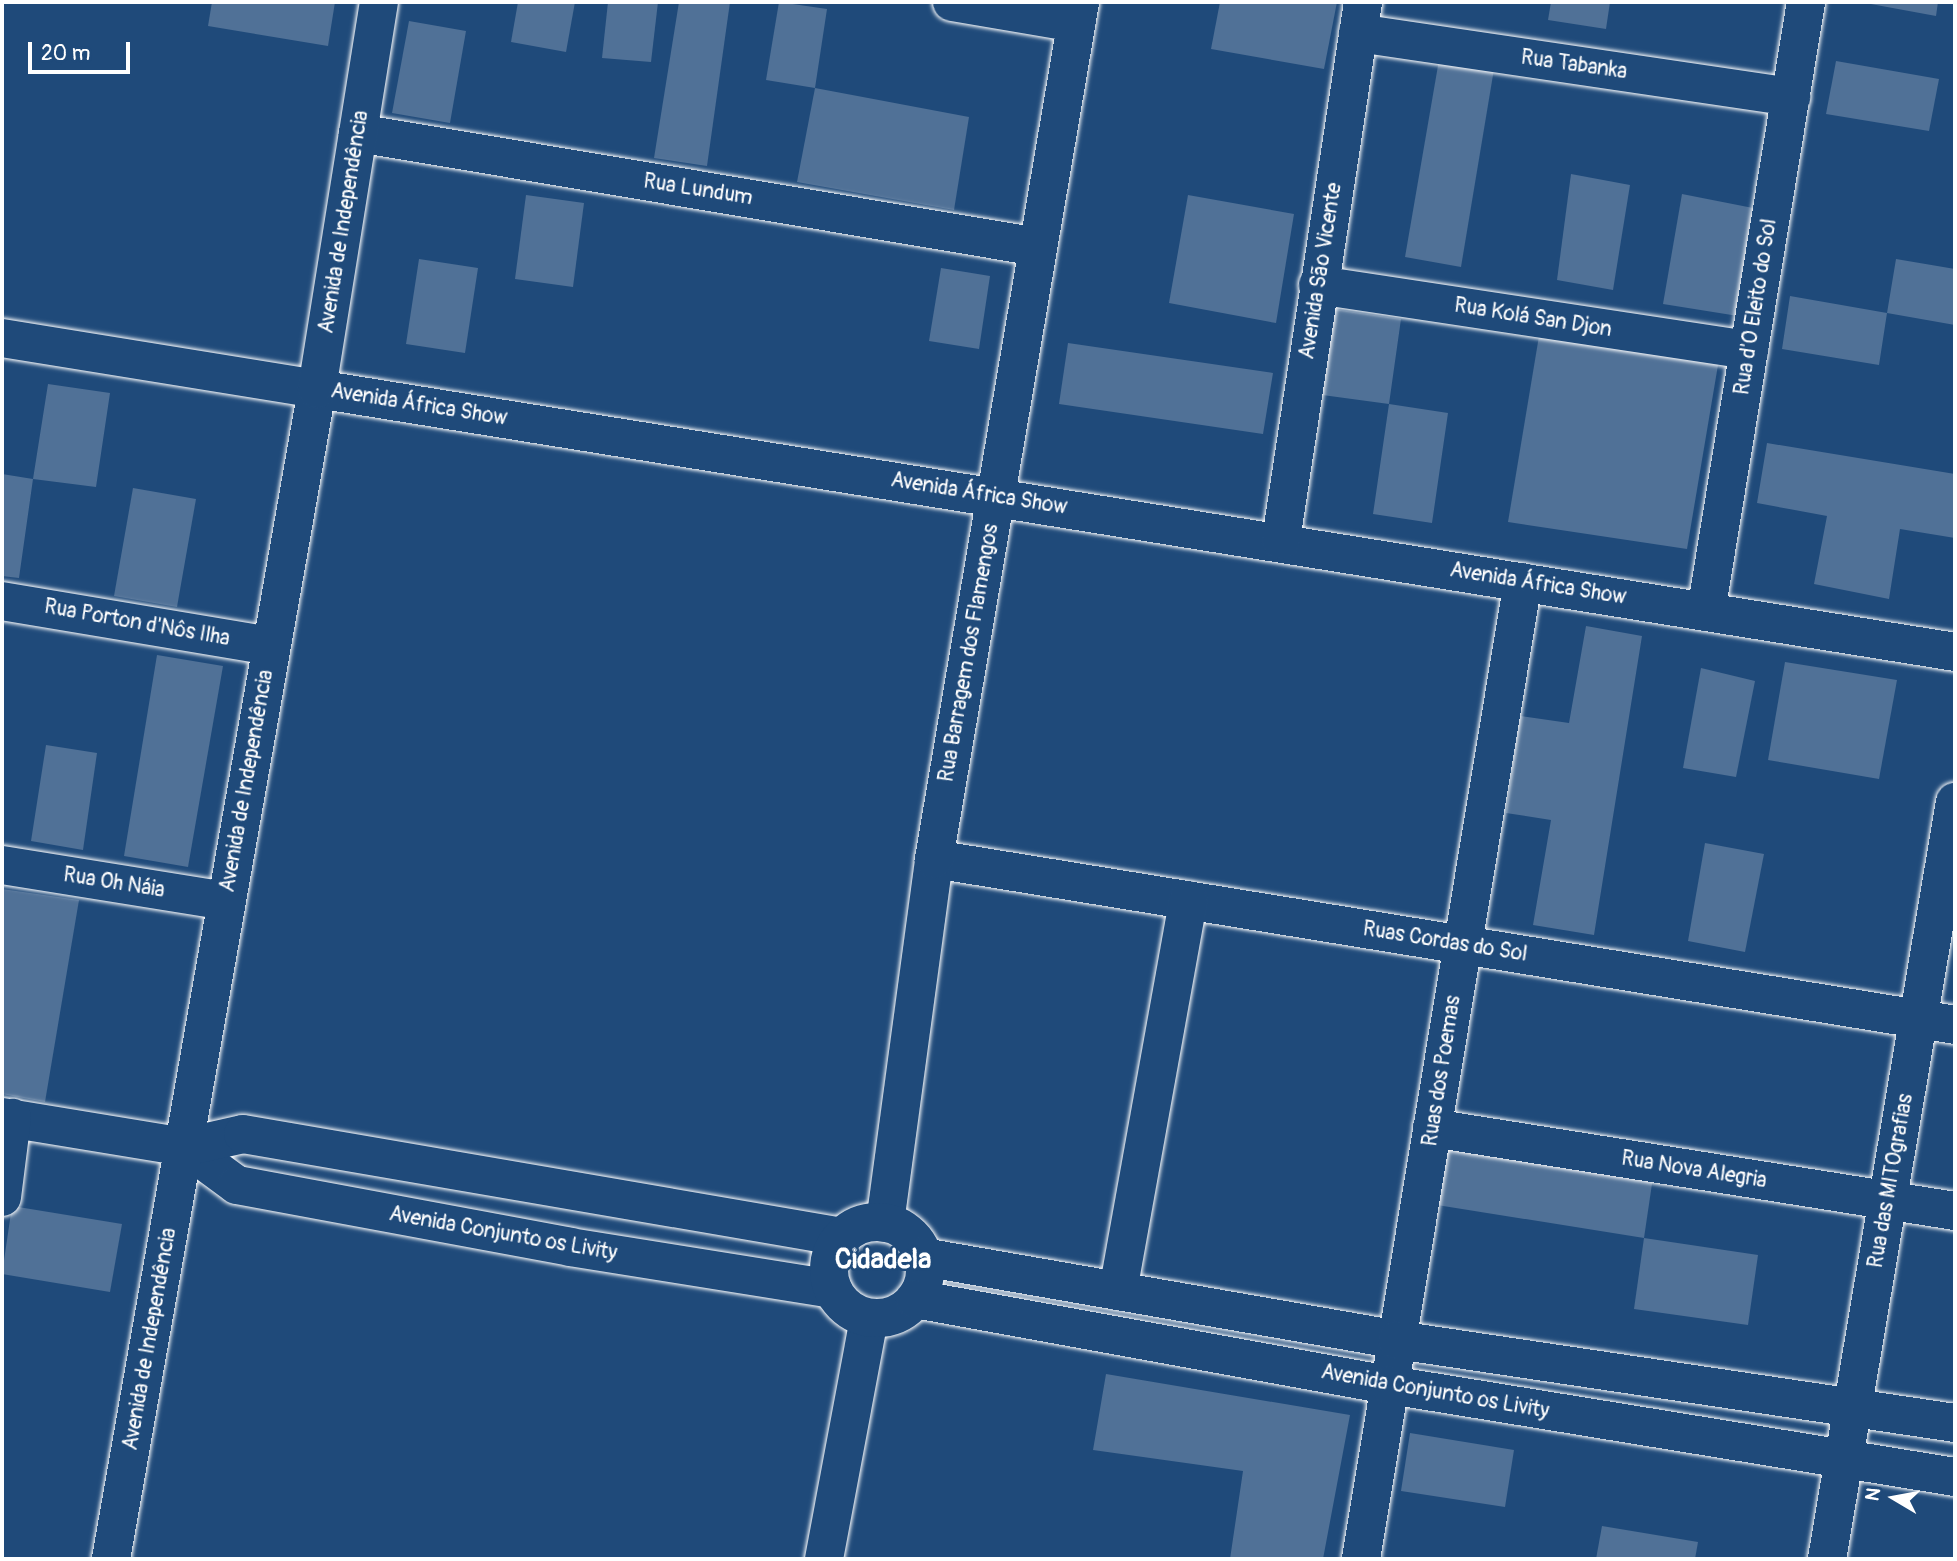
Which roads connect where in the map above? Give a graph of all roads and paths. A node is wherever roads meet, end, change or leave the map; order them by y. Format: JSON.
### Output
{"nodes":[{"id":1,"x":379,"y":2,"type":"edge"},
{"id":2,"x":952,"y":2,"type":"edge"},
{"id":3,"x":1806,"y":2,"type":"edge"},
{"id":4,"x":1078,"y":12,"type":"edge"},
{"id":5,"x":1361,"y":18,"type":"edge"},
{"id":6,"x":1791,"y":97,"type":"junction"},
{"id":7,"x":358,"y":133,"type":"junction"},
{"id":8,"x":1038,"y":247,"type":"junction"},
{"id":9,"x":1318,"y":285,"type":"junction"},
{"id":10,"x":2,"y":338,"type":"edge"},
{"id":11,"x":1749,"y":350,"type":"junction"},
{"id":12,"x":317,"y":388,"type":"junction"},
{"id":13,"x":996,"y":498,"type":"junction"},
{"id":14,"x":1281,"y":540,"type":"junction"},
{"id":15,"x":1523,"y":582,"type":"junction"},
{"id":16,"x":2,"y":601,"type":"edge"},
{"id":17,"x":1706,"y":612,"type":"junction"},
{"id":18,"x":271,"y":646,"type":"junction"},
{"id":19,"x":1955,"y":652,"type":"edge"},
{"id":20,"x":1955,"y":802,"type":"edge"},
{"id":21,"x":934,"y":859,"type":"junction"},
{"id":22,"x":2,"y":865,"type":"edge"},
{"id":23,"x":226,"y":901,"type":"junction"},
{"id":24,"x":1188,"y":901,"type":"junction"},
{"id":25,"x":1463,"y":945,"type":"junction"},
{"id":26,"x":1918,"y":1019,"type":"junction"},
{"id":27,"x":1955,"y":1025,"type":"edge"},
{"id":28,"x":7,"y":1118,"type":"edge"},
{"id":29,"x":1432,"y":1128,"type":"junction"},
{"id":30,"x":185,"y":1147,"type":"junction"},
{"id":31,"x":2,"y":1197,"type":"edge"},
{"id":32,"x":1888,"y":1200,"type":"junction"},
{"id":33,"x":1955,"y":1211,"type":"edge"},
{"id":34,"x":885,"y":1223,"type":"junction"},
{"id":35,"x":842,"y":1237,"type":"junction"},
{"id":36,"x":923,"y":1257,"type":"junction"},
{"id":37,"x":833,"y":1289,"type":"junction"},
{"id":38,"x":1118,"y":1291,"type":"junction"},
{"id":39,"x":915,"y":1299,"type":"junction"},
{"id":40,"x":869,"y":1318,"type":"junction"},
{"id":41,"x":1397,"y":1340,"type":"junction"},
{"id":42,"x":1390,"y":1385,"type":"junction"},
{"id":43,"x":1853,"y":1406,"type":"junction"},
{"id":44,"x":1955,"y":1423,"type":"edge"},
{"id":45,"x":1844,"y":1459,"type":"junction"},
{"id":46,"x":1955,"y":1477,"type":"edge"},
{"id":47,"x":111,"y":1559,"type":"edge"},
{"id":48,"x":824,"y":1559,"type":"edge"},
{"id":49,"x":1361,"y":1559,"type":"edge"},
{"id":50,"x":1827,"y":1559,"type":"edge"}],
"edges":[{"from":1,"to":7,"type":"street","name":"Avenida de Independência"},
{"from":2,"to":4,"type":"street"},
{"from":3,"to":6,"type":"street","name":"Rua d'O Eleito do Sol"},
{"from":4,"to":8,"type":"street","name":"Rua Barragem dos Flamengos"},
{"from":5,"to":6,"type":"street","name":"Rua Tabanka"},
{"from":5,"to":9,"type":"street","name":"Avenida São Vicente"},
{"from":6,"to":11,"type":"street","name":"Rua d'O Eleito do Sol"},
{"from":7,"to":8,"type":"street","name":"Rua Lundum"},
{"from":7,"to":12,"type":"street","name":"Avenida de Independência"},
{"from":8,"to":13,"type":"street","name":"Rua Barragem dos Flamengos"},
{"from":9,"to":11,"type":"street","name":"Rua Kolá San Djon"},
{"from":9,"to":14,"type":"street","name":"Avenida São Vicente"},
{"from":10,"to":12,"type":"street","name":"Avenida África Show"},
{"from":11,"to":17,"type":"street","name":"Rua d'O Eleito do Sol"},
{"from":12,"to":13,"type":"street","name":"Avenida África Show"},
{"from":12,"to":18,"type":"street","name":"Avenida de Independência"},
{"from":13,"to":14,"type":"street","name":"Avenida África Show"},
{"from":13,"to":21,"type":"street","name":"Rua Barragem dos Flamengos"},
{"from":14,"to":15,"type":"street","name":"Avenida África Show"},
{"from":15,"to":17,"type":"street","name":"Avenida África Show"},
{"from":15,"to":25,"type":"street","name":"Ruas dos Poemas"},
{"from":16,"to":18,"type":"street","name":"Rua Porton d'Nôs Ilha"},
{"from":17,"to":19,"type":"street","name":"Avenida África Show"},
{"from":18,"to":23,"type":"street","name":"Avenida de Independência"},
{"from":20,"to":26,"type":"street","name":"Rua das MITOgrafias"},
{"from":21,"to":24,"type":"street","name":"Ruas Cordas do Sol"},
{"from":21,"to":34,"type":"street","name":"Rua Barragem dos Flamengos"},
{"from":22,"to":23,"type":"street","name":"Rua Oh Náia"},
{"from":23,"to":30,"type":"street","name":"Avenida de Independência"},
{"from":24,"to":25,"type":"street","name":"Ruas Cordas do Sol"},
{"from":24,"to":38,"type":"street"},
{"from":25,"to":26,"type":"street","name":"Ruas Cordas do Sol"},
{"from":25,"to":29,"type":"street","name":"Ruas dos Poemas"},
{"from":26,"to":27,"type":"street","name":"Ruas Cordas do Sol"},
{"from":26,"to":32,"type":"street","name":"Rua das MITOgrafias"},
{"from":28,"to":30,"type":"street","name":"Avenida Conjunto os Livity"},
{"from":28,"to":31,"type":"street"},
{"from":29,"to":32,"type":"street","name":"Rua Nova Alegria"},
{"from":29,"to":41,"type":"street","name":"Ruas dos Poemas"},
{"from":30,"to":35,"type":"street","name":"Avenida Conjunto os Livity"},
{"from":30,"to":37,"type":"street","name":"Avenida Conjunto os Livity"},
{"from":30,"to":47,"type":"street","name":"Avenida de Independência"},
{"from":32,"to":33,"type":"street","name":"Rua Nova Alegria"},
{"from":32,"to":43,"type":"street","name":"Rua das MITOgrafias"},
{"from":34,"to":35,"type":"street"},
{"from":34,"to":36,"type":"street"},
{"from":35,"to":37,"type":"street"},
{"from":36,"to":38,"type":"street"},
{"from":36,"to":39,"type":"street"},
{"from":37,"to":40,"type":"street"},
{"from":38,"to":41,"type":"street"},
{"from":39,"to":40,"type":"street"},
{"from":39,"to":42,"type":"street","name":"Avenida Conjunto os Livity"},
{"from":40,"to":48,"type":"street"},
{"from":41,"to":42,"type":"street","name":"Ruas dos Poemas"},
{"from":41,"to":43,"type":"street"},
{"from":42,"to":45,"type":"street","name":"Avenida Conjunto os Livity"},
{"from":42,"to":49,"type":"street","name":"Ruas dos Poemas"},
{"from":43,"to":44,"type":"street"},
{"from":43,"to":45,"type":"street","name":"Rua das MITOgrafias"},
{"from":45,"to":46,"type":"street","name":"Avenida Conjunto os Livity"},
{"from":45,"to":50,"type":"street","name":"Rua das MITOgrafias"}]}
